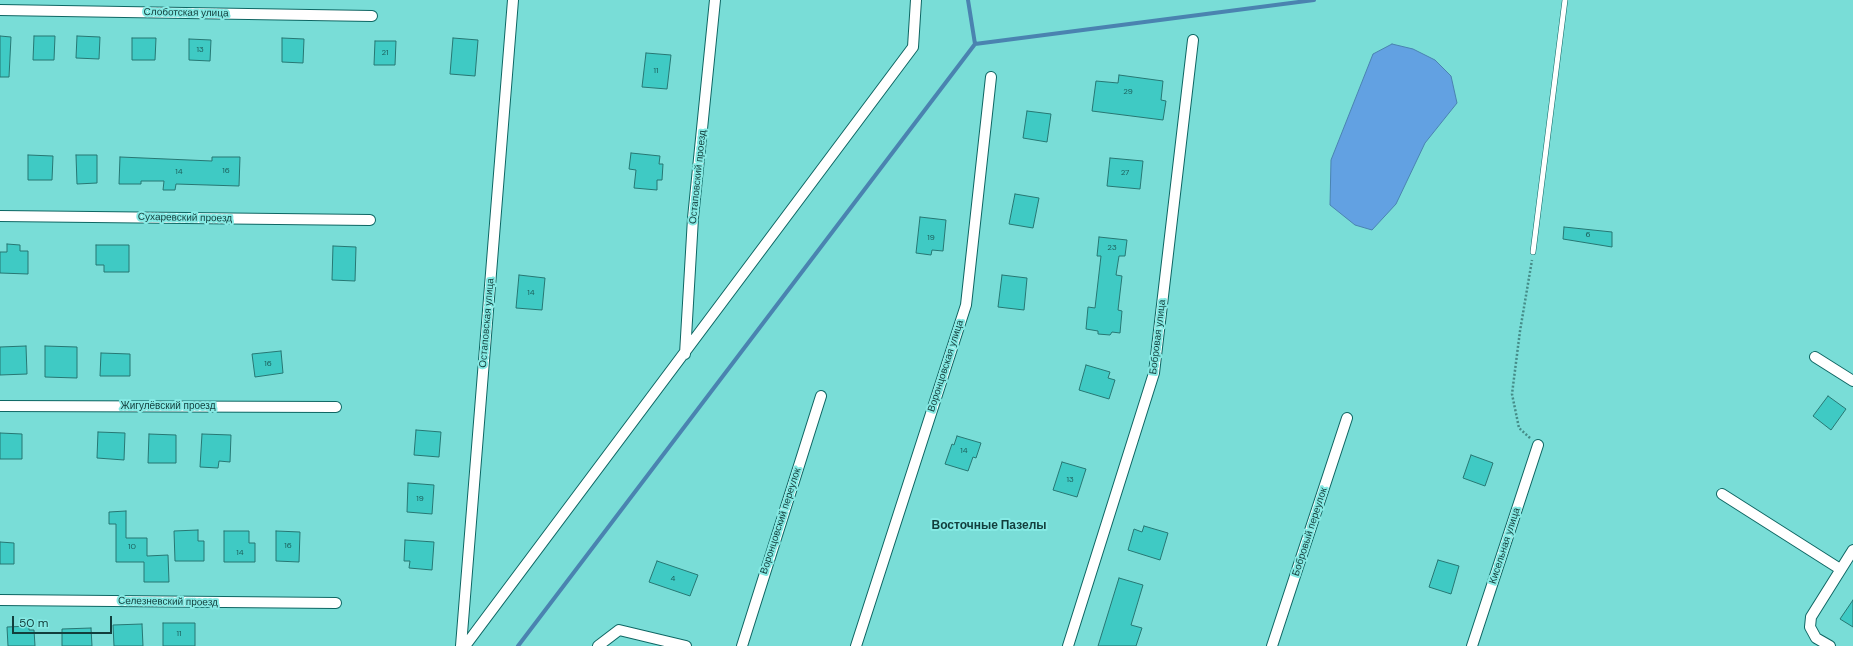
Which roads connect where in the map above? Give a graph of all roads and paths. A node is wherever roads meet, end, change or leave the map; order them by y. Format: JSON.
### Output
{"nodes":[{"id":1,"x":513,"y":0,"type":"edge"},
{"id":2,"x":715,"y":0,"type":"edge"},
{"id":3,"x":916,"y":0,"type":"edge"},
{"id":4,"x":1565,"y":0,"type":"edge"},
{"id":5,"x":0,"y":10,"type":"edge"},
{"id":6,"x":372,"y":16,"type":"dead end"},
{"id":7,"x":1193,"y":40,"type":"dead end"},
{"id":8,"x":991,"y":77,"type":"dead end"},
{"id":9,"x":0,"y":216,"type":"edge"},
{"id":10,"x":370,"y":220,"type":"dead end"},
{"id":11,"x":1533,"y":252,"type":"joint"},
{"id":12,"x":685,"y":354,"type":"junction"},
{"id":13,"x":1815,"y":357,"type":"dead end"},
{"id":14,"x":1853,"y":381,"type":"edge"},
{"id":15,"x":821,"y":396,"type":"dead end"},
{"id":16,"x":0,"y":406,"type":"edge"},
{"id":17,"x":336,"y":407,"type":"dead end"},
{"id":18,"x":1347,"y":418,"type":"dead end"},
{"id":19,"x":1538,"y":445,"type":"joint"},
{"id":20,"x":1722,"y":494,"type":"dead end"},
{"id":21,"x":1853,"y":550,"type":"edge"},
{"id":22,"x":1840,"y":569,"type":"junction"},
{"id":23,"x":0,"y":600,"type":"edge"},
{"id":24,"x":336,"y":603,"type":"dead end"},
{"id":25,"x":462,"y":646,"type":"edge"},
{"id":26,"x":465,"y":646,"type":"edge"},
{"id":27,"x":598,"y":646,"type":"edge"},
{"id":28,"x":686,"y":646,"type":"edge"},
{"id":29,"x":742,"y":646,"type":"edge"},
{"id":30,"x":856,"y":646,"type":"edge"},
{"id":31,"x":1068,"y":646,"type":"edge"},
{"id":32,"x":1272,"y":646,"type":"edge"},
{"id":33,"x":1472,"y":646,"type":"edge"},
{"id":34,"x":1830,"y":646,"type":"edge"}],
"edges":[{"from":1,"to":25,"type":"street","name":"Остаповская улица"},
{"from":2,"to":12,"type":"street","name":"Остаповский проезд"},
{"from":3,"to":12,"type":"street"},
{"from":4,"to":11,"type":"lane"},
{"from":5,"to":6,"type":"street","name":"Слоботская улица"},
{"from":7,"to":31,"type":"street","name":"Бобровая улица"},
{"from":8,"to":30,"type":"street","name":"Воронцовская улица"},
{"from":9,"to":10,"type":"street","name":"Сухаревский проезд"},
{"from":11,"to":19,"type":"path"},
{"from":12,"to":26,"type":"street"},
{"from":13,"to":14,"type":"street"},
{"from":15,"to":29,"type":"street","name":"Воронцовский переулок"},
{"from":16,"to":17,"type":"street","name":"Жигулёвский проезд"},
{"from":18,"to":32,"type":"street","name":"Бобровый переулок"},
{"from":19,"to":33,"type":"street","name":"Кисельная улица"},
{"from":20,"to":22,"type":"street"},
{"from":21,"to":22,"type":"street"},
{"from":22,"to":34,"type":"street"},
{"from":23,"to":24,"type":"street","name":"Селезневский проезд"},
{"from":27,"to":28,"type":"street"}]}
